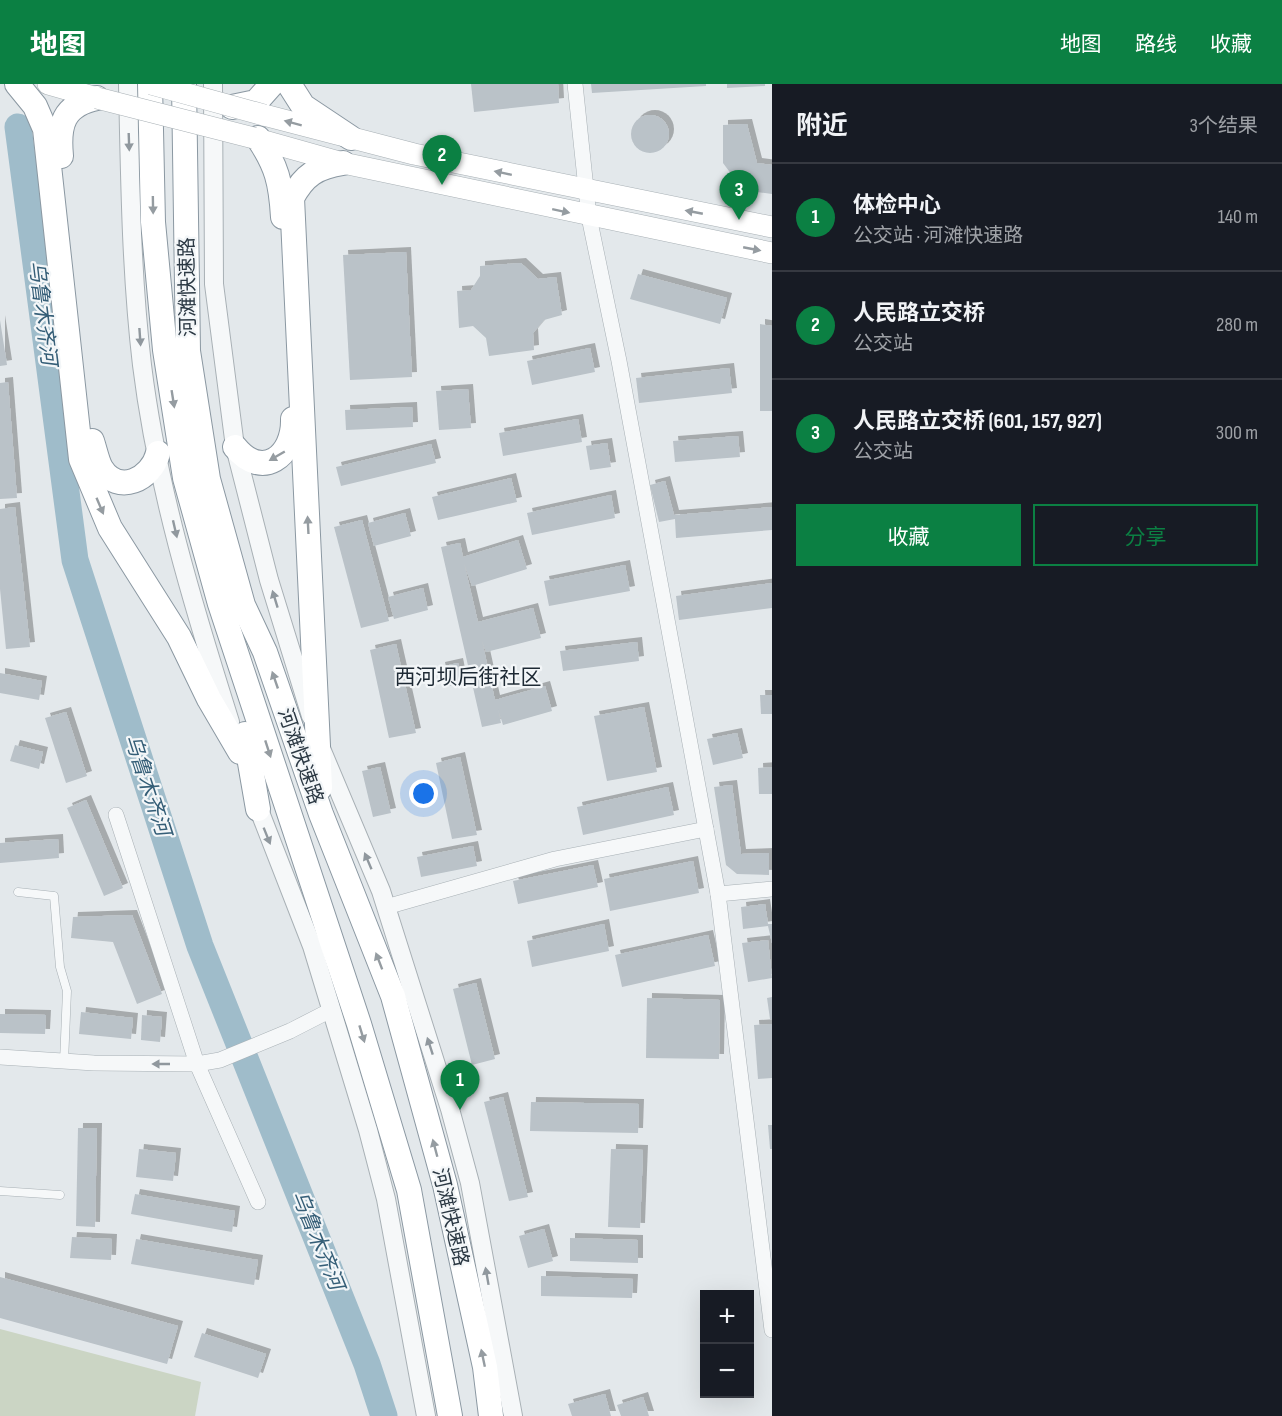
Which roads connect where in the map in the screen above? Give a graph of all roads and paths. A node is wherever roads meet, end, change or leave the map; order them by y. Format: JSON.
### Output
{"nodes":[{"id":1,"x":17,"y":84,"type":"edge"},
{"id":2,"x":48,"y":84,"type":"edge"},
{"id":3,"x":128,"y":84,"type":"edge"},
{"id":4,"x":151,"y":84,"type":"edge"},
{"id":5,"x":184,"y":84,"type":"edge"},
{"id":6,"x":213,"y":84,"type":"edge"},
{"id":7,"x":272,"y":84,"type":"edge"},
{"id":8,"x":289,"y":84,"type":"edge"},
{"id":9,"x":575,"y":84,"type":"edge"},
{"id":10,"x":97,"y":98,"type":"junction"},
{"id":11,"x":232,"y":107,"type":"junction"},
{"id":12,"x":259,"y":130,"type":"junction"},
{"id":13,"x":351,"y":138,"type":"junction"},
{"id":14,"x":343,"y":163,"type":"junction"},
{"id":15,"x":585,"y":190,"type":"junction"},
{"id":16,"x":589,"y":217,"type":"junction"},
{"id":17,"x":772,"y":227,"type":"edge"},
{"id":18,"x":772,"y":253,"type":"edge"},
{"id":19,"x":235,"y":447,"type":"junction"},
{"id":20,"x":158,"y":453,"type":"junction"},
{"id":21,"x":227,"y":625,"type":"junction"},
{"id":22,"x":318,"y":740,"type":"junction"},
{"id":23,"x":240,"y":752,"type":"junction"},
{"id":24,"x":258,"y":809,"type":"junction"},
{"id":25,"x":321,"y":814,"type":"junction"},
{"id":26,"x":116,"y":815,"type":"dead end"},
{"id":27,"x":706,"y":829,"type":"junction"},
{"id":28,"x":772,"y":889,"type":"edge"},
{"id":29,"x":18,"y":892,"type":"dead end"},
{"id":30,"x":718,"y":894,"type":"junction"},
{"id":31,"x":386,"y":907,"type":"junction"},
{"id":32,"x":331,"y":1010,"type":"junction"},
{"id":33,"x":0,"y":1057,"type":"edge"},
{"id":34,"x":64,"y":1062,"type":"junction"},
{"id":35,"x":197,"y":1064,"type":"junction"},
{"id":36,"x":0,"y":1191,"type":"edge"},
{"id":37,"x":60,"y":1195,"type":"dead end"},
{"id":38,"x":258,"y":1202,"type":"dead end"},
{"id":39,"x":772,"y":1330,"type":"edge"},
{"id":40,"x":426,"y":1416,"type":"edge"},
{"id":41,"x":450,"y":1416,"type":"edge"},
{"id":42,"x":491,"y":1416,"type":"edge"},
{"id":43,"x":513,"y":1416,"type":"edge"}],
"edges":[{"from":1,"to":23,"type":"highway","one_way":true},
{"from":2,"to":10,"type":"main road"},
{"from":3,"to":20,"type":"street","one_way":true},
{"from":4,"to":11,"type":"main road","bridge":true},
{"from":4,"to":21,"type":"highway","name":"河滩快速路","one_way":true},
{"from":25,"to":5,"type":"highway","name":"河滩快速路","one_way":true},
{"from":6,"to":19,"type":"street"},
{"from":7,"to":11,"type":"highway"},
{"from":8,"to":13,"type":"highway"},
{"from":9,"to":15,"type":"street"},
{"from":10,"to":12,"type":"main road","bridge":true},
{"from":10,"to":20,"type":"highway"},
{"from":11,"to":12,"type":"main road","bridge":true},
{"from":13,"to":12,"type":"main road","one_way":true},
{"from":12,"to":14,"type":"main road"},
{"from":12,"to":19,"type":"highway","one_way":true},
{"from":15,"to":13,"type":"main road","one_way":true},
{"from":14,"to":16,"type":"main road","one_way":true},
{"from":22,"to":14,"type":"highway","one_way":true},
{"from":15,"to":16,"type":"street"},
{"from":17,"to":15,"type":"main road","one_way":true},
{"from":16,"to":18,"type":"main road","one_way":true},
{"from":16,"to":27,"type":"street"},
{"from":22,"to":19,"type":"street","one_way":true},
{"from":20,"to":23,"type":"street","one_way":true},
{"from":21,"to":24,"type":"highway"},
{"from":21,"to":41,"type":"highway","name":"河滩快速路","one_way":true},
{"from":22,"to":25,"type":"highway"},
{"from":31,"to":22,"type":"street","one_way":true},
{"from":23,"to":24,"type":"street"},
{"from":24,"to":32,"type":"street","one_way":true},
{"from":42,"to":25,"type":"highway","name":"河滩快速路","one_way":true},
{"from":26,"to":35,"type":"street"},
{"from":27,"to":30,"type":"street"},
{"from":27,"to":31,"type":"street"},
{"from":28,"to":30,"type":"street"},
{"from":29,"to":34,"type":"lane"},
{"from":30,"to":39,"type":"street"},
{"from":43,"to":31,"type":"street","one_way":true},
{"from":32,"to":35,"type":"street"},
{"from":32,"to":40,"type":"street"},
{"from":33,"to":34,"type":"street"},
{"from":35,"to":34,"type":"street","one_way":true},
{"from":35,"to":38,"type":"street"},
{"from":36,"to":37,"type":"lane"}]}
